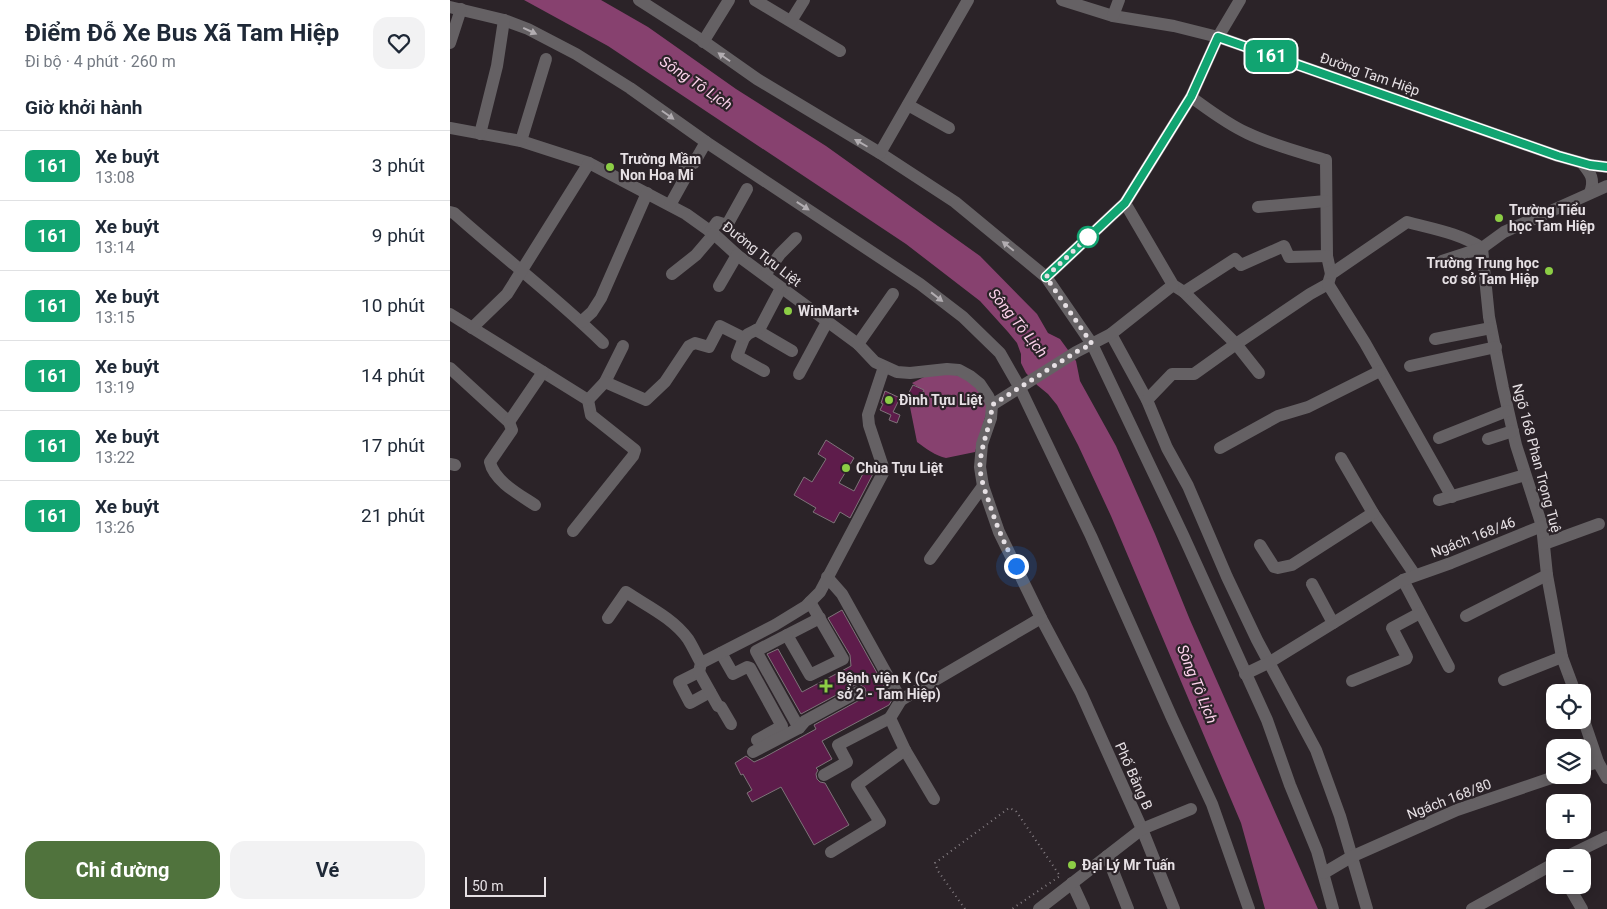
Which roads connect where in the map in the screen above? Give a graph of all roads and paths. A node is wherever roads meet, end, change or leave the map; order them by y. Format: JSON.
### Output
{"nodes":[{"id":1,"x":639,"y":0,"type":"edge"},
{"id":2,"x":729,"y":0,"type":"edge"},
{"id":3,"x":755,"y":0,"type":"edge"},
{"id":4,"x":804,"y":0,"type":"edge"},
{"id":5,"x":968,"y":0,"type":"edge"},
{"id":6,"x":1062,"y":0,"type":"edge"},
{"id":7,"x":1119,"y":0,"type":"edge"},
{"id":8,"x":1240,"y":0,"type":"edge"},
{"id":9,"x":653,"y":4,"type":"edge"},
{"id":10,"x":455,"y":8,"type":"edge"},
{"id":11,"x":1113,"y":16,"type":"junction"},
{"id":12,"x":504,"y":20,"type":"junction"},
{"id":13,"x":790,"y":21,"type":"junction"},
{"id":14,"x":1218,"y":37,"type":"junction"},
{"id":15,"x":703,"y":42,"type":"junction"},
{"id":16,"x":450,"y":43,"type":"edge"},
{"id":17,"x":840,"y":51,"type":"dead end"},
{"id":18,"x":546,"y":59,"type":"dead end"},
{"id":19,"x":1191,"y":97,"type":"junction"},
{"id":20,"x":908,"y":105,"type":"junction"},
{"id":21,"x":450,"y":128,"type":"edge"},
{"id":22,"x":949,"y":128,"type":"dead end"},
{"id":23,"x":480,"y":134,"type":"junction"},
{"id":24,"x":521,"y":141,"type":"junction"},
{"id":25,"x":706,"y":142,"type":"junction"},
{"id":26,"x":880,"y":153,"type":"junction"},
{"id":27,"x":589,"y":163,"type":"junction"},
{"id":28,"x":1582,"y":163,"type":"junction"},
{"id":29,"x":1607,"y":168,"type":"edge"},
{"id":30,"x":1607,"y":186,"type":"edge"},
{"id":31,"x":747,"y":189,"type":"dead end"},
{"id":32,"x":647,"y":193,"type":"junction"},
{"id":33,"x":1590,"y":193,"type":"junction"},
{"id":34,"x":1326,"y":201,"type":"junction"},
{"id":35,"x":1125,"y":203,"type":"junction"},
{"id":36,"x":670,"y":205,"type":"junction"},
{"id":37,"x":1258,"y":207,"type":"dead end"},
{"id":38,"x":450,"y":212,"type":"edge"},
{"id":39,"x":712,"y":233,"type":"junction"},
{"id":40,"x":796,"y":238,"type":"dead end"},
{"id":41,"x":1482,"y":248,"type":"junction"},
{"id":42,"x":737,"y":255,"type":"junction"},
{"id":43,"x":1327,"y":256,"type":"junction"},
{"id":44,"x":1442,"y":262,"type":"dead end"},
{"id":45,"x":521,"y":272,"type":"junction"},
{"id":46,"x":672,"y":274,"type":"dead end"},
{"id":47,"x":765,"y":275,"type":"junction"},
{"id":48,"x":1046,"y":277,"type":"junction"},
{"id":49,"x":1330,"y":279,"type":"junction"},
{"id":50,"x":719,"y":286,"type":"dead end"},
{"id":51,"x":781,"y":288,"type":"junction"},
{"id":52,"x":1179,"y":288,"type":"junction"},
{"id":53,"x":893,"y":294,"type":"dead end"},
{"id":54,"x":450,"y":314,"type":"edge"},
{"id":55,"x":581,"y":322,"type":"junction"},
{"id":56,"x":827,"y":322,"type":"junction"},
{"id":57,"x":472,"y":328,"type":"junction"},
{"id":58,"x":1491,"y":328,"type":"junction"},
{"id":59,"x":756,"y":330,"type":"junction"},
{"id":60,"x":1111,"y":334,"type":"junction"},
{"id":61,"x":744,"y":338,"type":"junction"},
{"id":62,"x":1435,"y":339,"type":"dead end"},
{"id":63,"x":603,"y":343,"type":"dead end"},
{"id":64,"x":858,"y":344,"type":"junction"},
{"id":65,"x":1092,"y":344,"type":"junction"},
{"id":66,"x":1236,"y":344,"type":"junction"},
{"id":67,"x":622,"y":346,"type":"dead end"},
{"id":68,"x":1496,"y":347,"type":"junction"},
{"id":69,"x":792,"y":351,"type":"dead end"},
{"id":70,"x":1410,"y":366,"type":"dead end"},
{"id":71,"x":884,"y":367,"type":"junction"},
{"id":72,"x":450,"y":368,"type":"edge"},
{"id":73,"x":1380,"y":370,"type":"junction"},
{"id":74,"x":764,"y":371,"type":"dead end"},
{"id":75,"x":543,"y":372,"type":"junction"},
{"id":76,"x":1259,"y":373,"type":"dead end"},
{"id":77,"x":799,"y":374,"type":"dead end"},
{"id":78,"x":605,"y":382,"type":"junction"},
{"id":79,"x":1020,"y":388,"type":"junction"},
{"id":80,"x":588,"y":400,"type":"junction"},
{"id":81,"x":1147,"y":400,"type":"junction"},
{"id":82,"x":992,"y":405,"type":"junction"},
{"id":83,"x":1507,"y":411,"type":"junction"},
{"id":84,"x":509,"y":422,"type":"junction"},
{"id":85,"x":1513,"y":431,"type":"junction"},
{"id":86,"x":1439,"y":438,"type":"dead end"},
{"id":87,"x":1488,"y":439,"type":"dead end"},
{"id":88,"x":1220,"y":448,"type":"dead end"},
{"id":89,"x":1341,"y":458,"type":"dead end"},
{"id":90,"x":1525,"y":475,"type":"junction"},
{"id":91,"x":983,"y":486,"type":"junction"},
{"id":92,"x":1452,"y":497,"type":"junction"},
{"id":93,"x":1439,"y":500,"type":"dead end"},
{"id":94,"x":535,"y":505,"type":"dead end"},
{"id":95,"x":1373,"y":512,"type":"junction"},
{"id":96,"x":1599,"y":524,"type":"dead end"},
{"id":97,"x":1542,"y":526,"type":"junction"},
{"id":98,"x":574,"y":531,"type":"dead end"},
{"id":99,"x":1544,"y":544,"type":"junction"},
{"id":100,"x":1260,"y":545,"type":"dead end"},
{"id":101,"x":930,"y":559,"type":"dead end"},
{"id":102,"x":1547,"y":575,"type":"junction"},
{"id":103,"x":827,"y":577,"type":"junction"},
{"id":104,"x":1408,"y":577,"type":"junction"},
{"id":105,"x":1312,"y":584,"type":"dead end"},
{"id":106,"x":810,"y":602,"type":"junction"},
{"id":107,"x":1420,"y":612,"type":"junction"},
{"id":108,"x":1466,"y":616,"type":"dead end"},
{"id":109,"x":608,"y":618,"type":"dead end"},
{"id":110,"x":820,"y":618,"type":"junction"},
{"id":111,"x":1041,"y":618,"type":"junction"},
{"id":112,"x":1333,"y":623,"type":"junction"},
{"id":113,"x":787,"y":635,"type":"junction"},
{"id":114,"x":721,"y":653,"type":"junction"},
{"id":115,"x":1562,"y":657,"type":"junction"},
{"id":116,"x":1270,"y":662,"type":"junction"},
{"id":117,"x":1448,"y":667,"type":"dead end"},
{"id":118,"x":700,"y":668,"type":"junction"},
{"id":119,"x":1245,"y":674,"type":"junction"},
{"id":120,"x":1504,"y":680,"type":"dead end"},
{"id":121,"x":1352,"y":681,"type":"dead end"},
{"id":122,"x":1572,"y":684,"type":"edge"},
{"id":123,"x":710,"y":692,"type":"junction"},
{"id":124,"x":858,"y":692,"type":"dead end"},
{"id":125,"x":901,"y":700,"type":"junction"},
{"id":126,"x":890,"y":718,"type":"junction"},
{"id":127,"x":730,"y":724,"type":"dead end"},
{"id":128,"x":799,"y":728,"type":"junction"},
{"id":129,"x":1587,"y":729,"type":"edge"},
{"id":130,"x":905,"y":750,"type":"junction"},
{"id":131,"x":1598,"y":762,"type":"junction"},
{"id":132,"x":1591,"y":765,"type":"edge"},
{"id":133,"x":824,"y":775,"type":"dead end"},
{"id":134,"x":1607,"y":778,"type":"edge"},
{"id":135,"x":1546,"y":780,"type":"edge"},
{"id":136,"x":934,"y":799,"type":"dead end"},
{"id":137,"x":1191,"y":809,"type":"dead end"},
{"id":138,"x":1142,"y":829,"type":"junction"},
{"id":139,"x":1607,"y":837,"type":"edge"},
{"id":140,"x":1582,"y":849,"type":"edge"},
{"id":141,"x":831,"y":852,"type":"dead end"},
{"id":142,"x":1107,"y":856,"type":"junction"},
{"id":143,"x":1351,"y":857,"type":"junction"},
{"id":144,"x":1546,"y":868,"type":"edge"},
{"id":145,"x":1324,"y":873,"type":"junction"},
{"id":146,"x":1072,"y":882,"type":"junction"},
{"id":147,"x":1573,"y":894,"type":"edge"},
{"id":148,"x":965,"y":909,"type":"edge"},
{"id":149,"x":1012,"y":909,"type":"edge"},
{"id":150,"x":1039,"y":909,"type":"edge"},
{"id":151,"x":1084,"y":909,"type":"edge"},
{"id":152,"x":1128,"y":909,"type":"edge"},
{"id":153,"x":1174,"y":909,"type":"edge"},
{"id":154,"x":1249,"y":909,"type":"edge"},
{"id":155,"x":1333,"y":909,"type":"edge"},
{"id":156,"x":1367,"y":909,"type":"edge"},
{"id":157,"x":1472,"y":909,"type":"edge"},
{"id":158,"x":1582,"y":909,"type":"edge"}],
"edges":[{"from":1,"to":9,"type":"street"},
{"from":2,"to":15,"type":"street"},
{"from":3,"to":13,"type":"street"},
{"from":4,"to":13,"type":"street"},
{"from":5,"to":20,"type":"street"},
{"from":6,"to":11,"type":"street","name":"Đường Tam Hiệp"},
{"from":7,"to":11,"type":"street"},
{"from":8,"to":14,"type":"street"},
{"from":9,"to":15,"type":"street"},
{"from":10,"to":12,"type":"street"},
{"from":10,"to":16,"type":"street"},
{"from":11,"to":14,"type":"street","name":"Đường Tam Hiệp"},
{"from":12,"to":23,"type":"street"},
{"from":12,"to":25,"type":"street","one_way":true},
{"from":13,"to":17,"type":"street"},
{"from":14,"to":19,"type":"street"},
{"from":14,"to":28,"type":"street","name":"Đường Tam Hiệp"},
{"from":26,"to":15,"type":"street","one_way":true},
{"from":18,"to":24,"type":"street"},
{"from":19,"to":34,"type":"street"},
{"from":19,"to":35,"type":"street"},
{"from":20,"to":22,"type":"street"},
{"from":20,"to":26,"type":"street"},
{"from":21,"to":23,"type":"street","name":"Đường Tựu Liệt"},
{"from":23,"to":24,"type":"street","name":"Đường Tựu Liệt"},
{"from":24,"to":27,"type":"street","name":"Đường Tựu Liệt"},
{"from":25,"to":36,"type":"street"},
{"from":25,"to":79,"type":"street","one_way":true},
{"from":48,"to":26,"type":"street","one_way":true},
{"from":27,"to":32,"type":"street","name":"Đường Tựu Liệt"},
{"from":27,"to":45,"type":"street"},
{"from":28,"to":29,"type":"street","name":"Đường Tam Hiệp"},
{"from":28,"to":33,"type":"street"},
{"from":30,"to":33,"type":"street"},
{"from":31,"to":39,"type":"street"},
{"from":32,"to":36,"type":"street","name":"Đường Tựu Liệt"},
{"from":32,"to":55,"type":"street"},
{"from":33,"to":41,"type":"street"},
{"from":34,"to":37,"type":"street"},
{"from":34,"to":43,"type":"street"},
{"from":35,"to":48,"type":"street"},
{"from":35,"to":52,"type":"street"},
{"from":36,"to":39,"type":"street","name":"Đường Tựu Liệt"},
{"from":38,"to":45,"type":"street"},
{"from":39,"to":42,"type":"street","name":"Đường Tựu Liệt"},
{"from":39,"to":46,"type":"street"},
{"from":40,"to":47,"type":"street"},
{"from":41,"to":44,"type":"street"},
{"from":41,"to":49,"type":"street"},
{"from":41,"to":58,"type":"street","name":"Ngõ 168 Phan Trọng Tuệ"},
{"from":42,"to":47,"type":"street","name":"Đường Tựu Liệt"},
{"from":42,"to":50,"type":"street"},
{"from":43,"to":49,"type":"street"},
{"from":43,"to":52,"type":"street"},
{"from":45,"to":55,"type":"street"},
{"from":45,"to":57,"type":"street"},
{"from":47,"to":51,"type":"street","name":"Đường Tựu Liệt"},
{"from":48,"to":65,"type":"street"},
{"from":49,"to":66,"type":"street"},
{"from":49,"to":73,"type":"street"},
{"from":51,"to":56,"type":"street","name":"Đường Tựu Liệt"},
{"from":51,"to":59,"type":"street"},
{"from":52,"to":60,"type":"street"},
{"from":52,"to":66,"type":"street"},
{"from":53,"to":64,"type":"street"},
{"from":54,"to":57,"type":"street"},
{"from":55,"to":63,"type":"street"},
{"from":56,"to":64,"type":"street","name":"Đường Tựu Liệt"},
{"from":56,"to":77,"type":"street"},
{"from":57,"to":75,"type":"street"},
{"from":58,"to":62,"type":"street"},
{"from":58,"to":68,"type":"street","name":"Ngõ 168 Phan Trọng Tuệ"},
{"from":59,"to":61,"type":"street"},
{"from":59,"to":69,"type":"street"},
{"from":60,"to":65,"type":"street"},
{"from":60,"to":81,"type":"street"},
{"from":61,"to":74,"type":"street"},
{"from":61,"to":78,"type":"street"},
{"from":64,"to":71,"type":"street","name":"Đường Tựu Liệt"},
{"from":65,"to":79,"type":"street"},
{"from":65,"to":119,"type":"street"},
{"from":66,"to":76,"type":"street"},
{"from":66,"to":81,"type":"street"},
{"from":67,"to":78,"type":"street"},
{"from":68,"to":70,"type":"street"},
{"from":68,"to":83,"type":"street","name":"Ngõ 168 Phan Trọng Tuệ"},
{"from":71,"to":82,"type":"street","name":"Đường Tựu Liệt"},
{"from":71,"to":103,"type":"street"},
{"from":72,"to":84,"type":"street"},
{"from":73,"to":88,"type":"street"},
{"from":73,"to":92,"type":"street"},
{"from":75,"to":80,"type":"street"},
{"from":75,"to":84,"type":"street"},
{"from":78,"to":80,"type":"street"},
{"from":79,"to":82,"type":"street"},
{"from":79,"to":154,"type":"street"},
{"from":80,"to":98,"type":"street"},
{"from":81,"to":116,"type":"street"},
{"from":82,"to":91,"type":"street"},
{"from":83,"to":85,"type":"street","name":"Ngõ 168 Phan Trọng Tuệ"},
{"from":83,"to":86,"type":"street"},
{"from":84,"to":94,"type":"street"},
{"from":85,"to":87,"type":"street"},
{"from":85,"to":90,"type":"street","name":"Ngõ 168 Phan Trọng Tuệ"},
{"from":89,"to":95,"type":"street"},
{"from":90,"to":92,"type":"street"},
{"from":90,"to":97,"type":"street","name":"Ngõ 168 Phan Trọng Tuệ"},
{"from":91,"to":101,"type":"street"},
{"from":91,"to":111,"type":"street"},
{"from":92,"to":93,"type":"street"},
{"from":95,"to":100,"type":"street"},
{"from":95,"to":104,"type":"street"},
{"from":96,"to":99,"type":"street"},
{"from":97,"to":99,"type":"street","name":"Ngõ 168 Phan Trọng Tuệ"},
{"from":97,"to":104,"type":"street","name":"Ngách 168/46"},
{"from":99,"to":102,"type":"street","name":"Ngõ 168 Phan Trọng Tuệ"},
{"from":102,"to":108,"type":"street"},
{"from":102,"to":115,"type":"street","name":"Ngõ 168 Phan Trọng Tuệ"},
{"from":103,"to":106,"type":"street"},
{"from":103,"to":125,"type":"street"},
{"from":104,"to":107,"type":"street"},
{"from":104,"to":112,"type":"street","name":"Ngách 168/46"},
{"from":105,"to":112,"type":"street"},
{"from":106,"to":110,"type":"street"},
{"from":106,"to":114,"type":"street"},
{"from":107,"to":117,"type":"street"},
{"from":107,"to":121,"type":"street"},
{"from":109,"to":118,"type":"street"},
{"from":110,"to":113,"type":"street"},
{"from":110,"to":113,"type":"street"},
{"from":111,"to":125,"type":"street"},
{"from":111,"to":138,"type":"street","name":"Phố Bằng B"},
{"from":112,"to":116,"type":"street","name":"Ngách 168/46"},
{"from":113,"to":128,"type":"street"},
{"from":114,"to":118,"type":"street"},
{"from":114,"to":128,"type":"street"},
{"from":115,"to":120,"type":"street"},
{"from":115,"to":122,"type":"street","name":"Ngõ 168 Phan Trọng Tuệ"},
{"from":116,"to":119,"type":"street","name":"Ngách 168/46"},
{"from":116,"to":143,"type":"street"},
{"from":118,"to":123,"type":"street"},
{"from":118,"to":123,"type":"street"},
{"from":119,"to":145,"type":"street"},
{"from":123,"to":127,"type":"street"},
{"from":124,"to":128,"type":"street"},
{"from":125,"to":126,"type":"street"},
{"from":126,"to":130,"type":"street"},
{"from":126,"to":133,"type":"street"},
{"from":129,"to":131,"type":"street"},
{"from":130,"to":136,"type":"street"},
{"from":130,"to":141,"type":"street"},
{"from":131,"to":132,"type":"street"},
{"from":131,"to":134,"type":"street"},
{"from":135,"to":143,"type":"street","name":"Ngách 168/80"},
{"from":137,"to":138,"type":"street"},
{"from":138,"to":142,"type":"street","name":"Phố Bằng B"},
{"from":138,"to":153,"type":"street"},
{"from":139,"to":140,"type":"street"},
{"from":142,"to":146,"type":"street","name":"Phố Bằng B"},
{"from":142,"to":152,"type":"street"},
{"from":143,"to":145,"type":"street","name":"Ngách 168/80"},
{"from":143,"to":156,"type":"street"},
{"from":144,"to":157,"type":"street"},
{"from":145,"to":155,"type":"street"},
{"from":146,"to":150,"type":"street","name":"Phố Bằng B"},
{"from":146,"to":151,"type":"street"},
{"from":147,"to":158,"type":"street"},
{"from":148,"to":149,"type":"path"}]}
